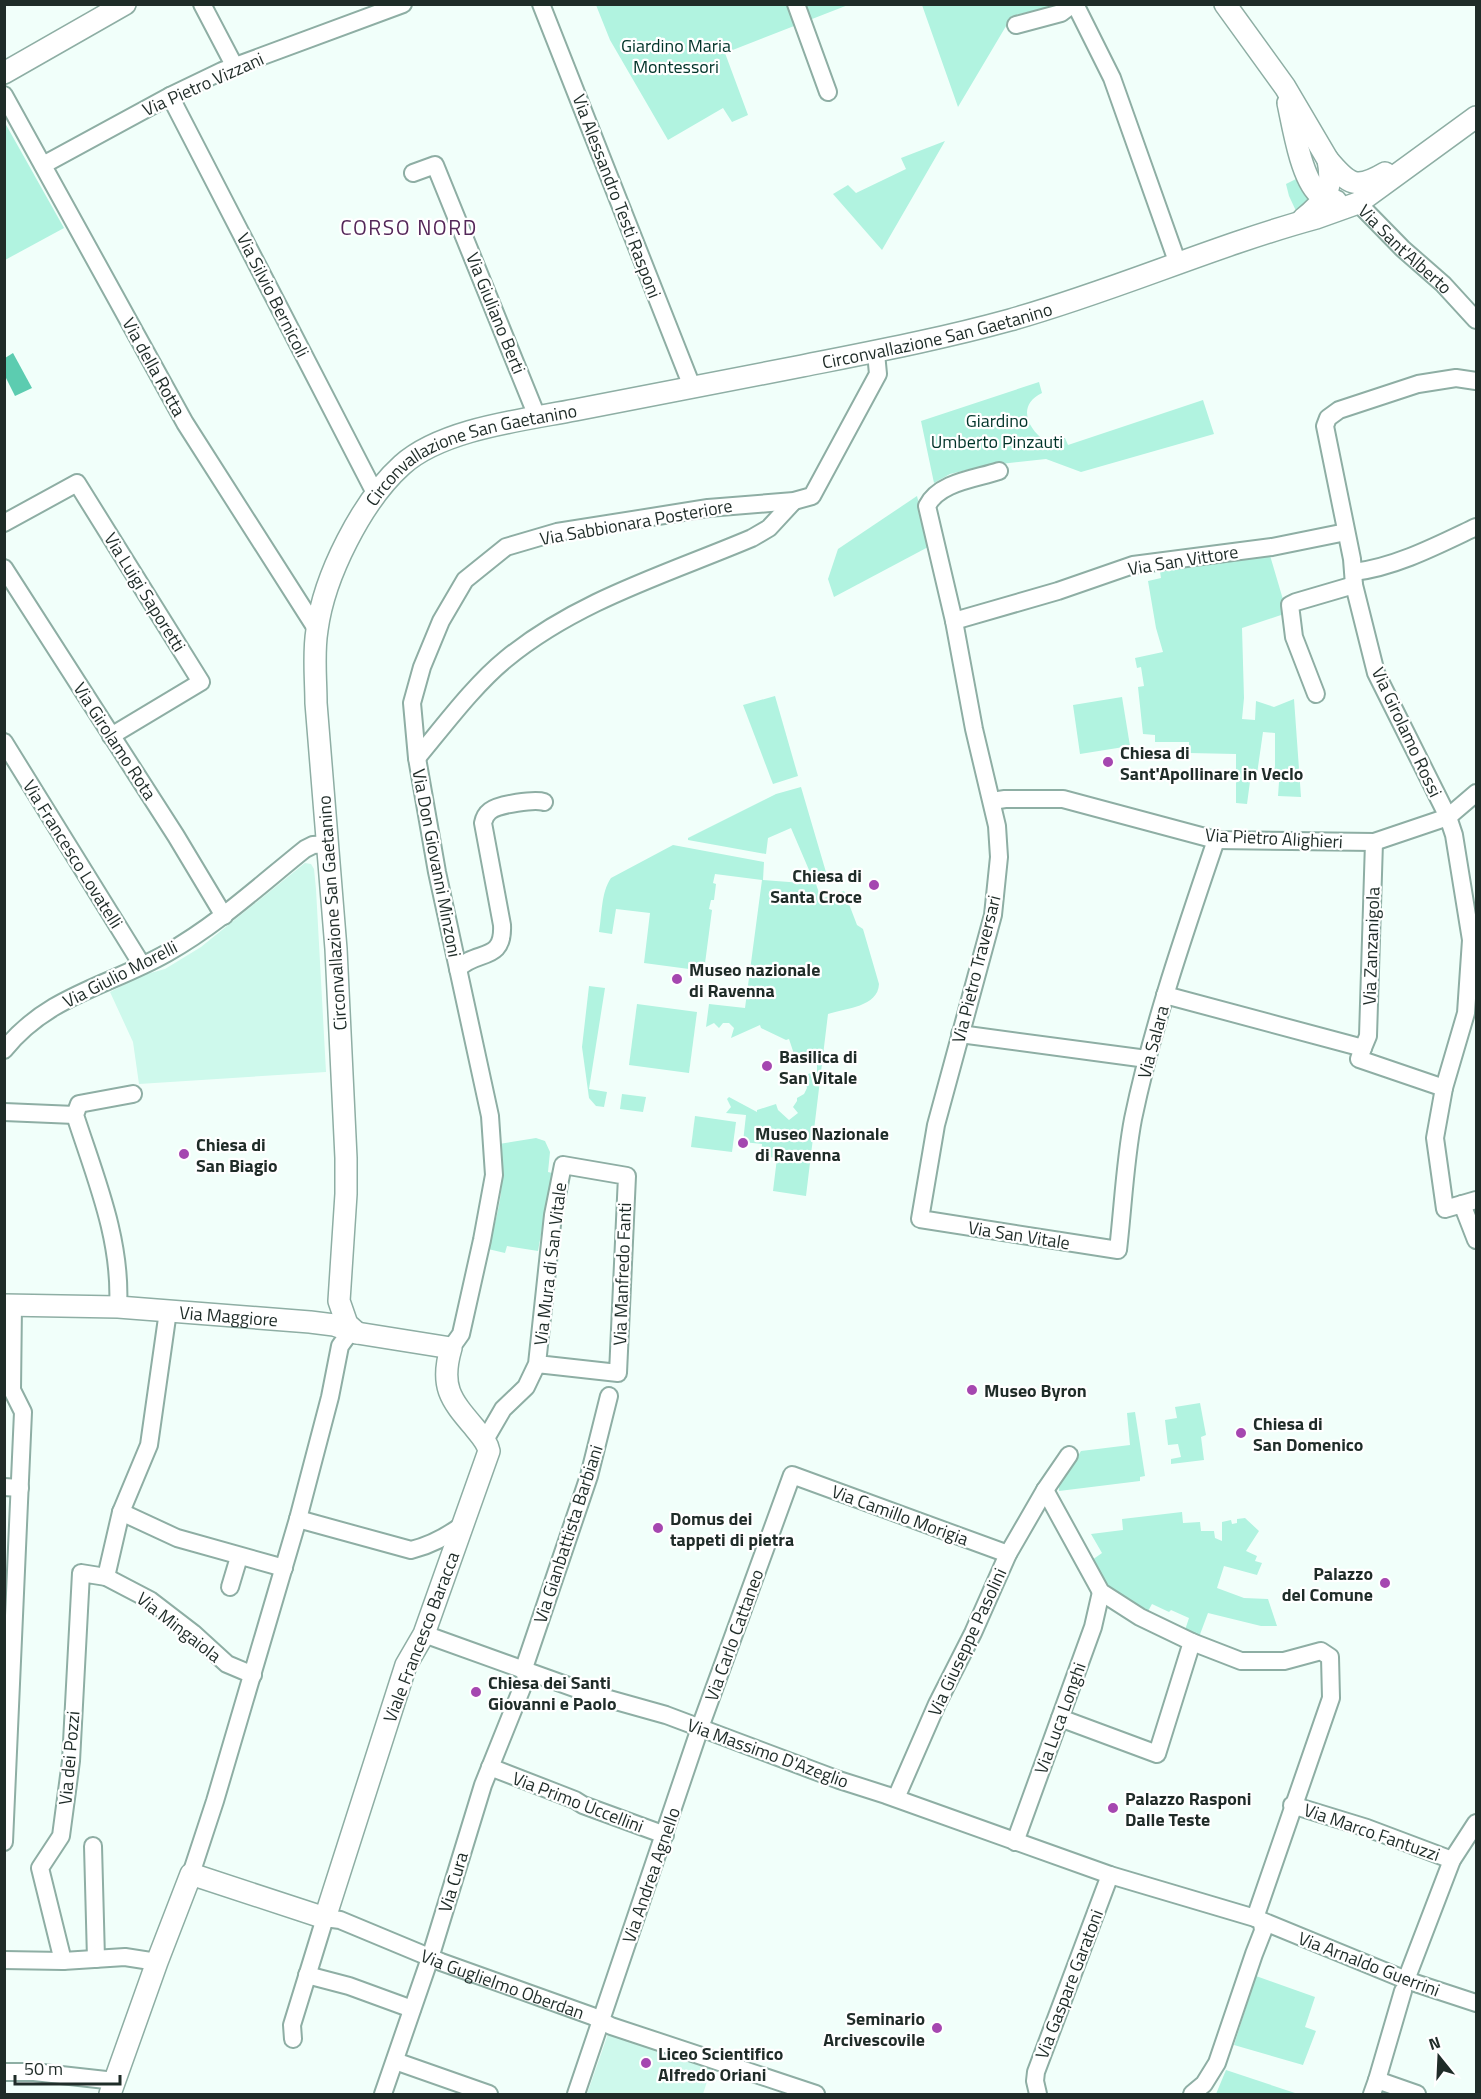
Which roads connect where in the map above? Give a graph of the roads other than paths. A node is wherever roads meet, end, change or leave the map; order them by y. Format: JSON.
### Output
{"nodes":[{"id":1,"x":125,"y":4,"type":"edge"},
{"id":2,"x":202,"y":4,"type":"edge"},
{"id":3,"x":404,"y":4,"type":"edge"},
{"id":4,"x":541,"y":4,"type":"edge"},
{"id":5,"x":796,"y":4,"type":"edge"},
{"id":6,"x":1074,"y":4,"type":"edge"},
{"id":7,"x":1225,"y":4,"type":"edge"},
{"id":8,"x":1016,"y":26,"type":"dead end"},
{"id":9,"x":235,"y":67,"type":"junction"},
{"id":10,"x":4,"y":73,"type":"edge"},
{"id":11,"x":1285,"y":87,"type":"junction"},
{"id":12,"x":828,"y":92,"type":"dead end"},
{"id":13,"x":4,"y":95,"type":"edge"},
{"id":14,"x":170,"y":96,"type":"junction"},
{"id":15,"x":1476,"y":116,"type":"edge"},
{"id":16,"x":1328,"y":160,"type":"junction"},
{"id":17,"x":43,"y":165,"type":"junction"},
{"id":18,"x":413,"y":173,"type":"dead end"},
{"id":19,"x":1324,"y":198,"type":"junction"},
{"id":20,"x":1358,"y":203,"type":"junction"},
{"id":21,"x":1298,"y":223,"type":"junction"},
{"id":22,"x":1178,"y":264,"type":"junction"},
{"id":23,"x":1476,"y":320,"type":"edge"},
{"id":24,"x":876,"y":353,"type":"junction"},
{"id":25,"x":1476,"y":381,"type":"edge"},
{"id":26,"x":689,"y":388,"type":"junction"},
{"id":27,"x":536,"y":418,"type":"junction"},
{"id":28,"x":999,"y":471,"type":"dead end"},
{"id":29,"x":375,"y":493,"type":"junction"},
{"id":30,"x":794,"y":501,"type":"junction"},
{"id":31,"x":4,"y":524,"type":"edge"},
{"id":32,"x":1476,"y":527,"type":"edge"},
{"id":33,"x":1346,"y":532,"type":"junction"},
{"id":34,"x":4,"y":568,"type":"edge"},
{"id":35,"x":1354,"y":579,"type":"junction"},
{"id":36,"x":954,"y":621,"type":"junction"},
{"id":37,"x":316,"y":630,"type":"junction"},
{"id":38,"x":1316,"y":694,"type":"dead end"},
{"id":39,"x":111,"y":736,"type":"junction"},
{"id":40,"x":4,"y":742,"type":"edge"},
{"id":41,"x":417,"y":758,"type":"junction"},
{"id":42,"x":1476,"y":793,"type":"edge"},
{"id":43,"x":992,"y":801,"type":"junction"},
{"id":44,"x":544,"y":802,"type":"dead end"},
{"id":45,"x":1448,"y":817,"type":"junction"},
{"id":46,"x":1216,"y":840,"type":"junction"},
{"id":47,"x":1374,"y":843,"type":"junction"},
{"id":48,"x":328,"y":844,"type":"junction"},
{"id":49,"x":224,"y":915,"type":"junction"},
{"id":50,"x":1474,"y":940,"type":"edge"},
{"id":51,"x":142,"y":965,"type":"junction"},
{"id":52,"x":458,"y":969,"type":"junction"},
{"id":53,"x":1165,"y":994,"type":"junction"},
{"id":54,"x":1471,"y":1014,"type":"edge"},
{"id":55,"x":960,"y":1034,"type":"junction"},
{"id":56,"x":1363,"y":1048,"type":"junction"},
{"id":57,"x":4,"y":1050,"type":"edge"},
{"id":58,"x":1147,"y":1059,"type":"junction"},
{"id":59,"x":1444,"y":1088,"type":"junction"},
{"id":60,"x":133,"y":1094,"type":"dead end"},
{"id":61,"x":4,"y":1112,"type":"edge"},
{"id":62,"x":75,"y":1115,"type":"junction"},
{"id":63,"x":563,"y":1166,"type":"joint"},
{"id":64,"x":1469,"y":1202,"type":"edge"},
{"id":65,"x":920,"y":1220,"type":"joint"},
{"id":66,"x":1476,"y":1240,"type":"edge"},
{"id":67,"x":1118,"y":1250,"type":"joint"},
{"id":68,"x":339,"y":1301,"type":"junction"},
{"id":69,"x":9,"y":1305,"type":"edge"},
{"id":70,"x":118,"y":1307,"type":"junction"},
{"id":71,"x":168,"y":1311,"type":"junction"},
{"id":72,"x":310,"y":1322,"type":"junction"},
{"id":73,"x":357,"y":1333,"type":"junction"},
{"id":74,"x":340,"y":1346,"type":"junction"},
{"id":75,"x":451,"y":1348,"type":"junction"},
{"id":76,"x":537,"y":1364,"type":"junction"},
{"id":77,"x":609,"y":1396,"type":"dead end"},
{"id":78,"x":485,"y":1440,"type":"junction"},
{"id":79,"x":1069,"y":1455,"type":"dead end"},
{"id":80,"x":792,"y":1475,"type":"joint"},
{"id":81,"x":12,"y":1488,"type":"edge"},
{"id":82,"x":1045,"y":1490,"type":"junction"},
{"id":83,"x":121,"y":1512,"type":"junction"},
{"id":84,"x":298,"y":1519,"type":"junction"},
{"id":85,"x":465,"y":1523,"type":"junction"},
{"id":86,"x":1008,"y":1554,"type":"junction"},
{"id":87,"x":239,"y":1557,"type":"junction"},
{"id":88,"x":284,"y":1568,"type":"junction"},
{"id":89,"x":106,"y":1576,"type":"junction"},
{"id":90,"x":230,"y":1587,"type":"dead end"},
{"id":91,"x":1101,"y":1592,"type":"junction"},
{"id":92,"x":424,"y":1634,"type":"junction"},
{"id":93,"x":1192,"y":1642,"type":"junction"},
{"id":94,"x":526,"y":1672,"type":"junction"},
{"id":95,"x":253,"y":1675,"type":"junction"},
{"id":96,"x":1060,"y":1718,"type":"junction"},
{"id":97,"x":700,"y":1728,"type":"junction"},
{"id":98,"x":490,"y":1767,"type":"junction"},
{"id":99,"x":897,"y":1798,"type":"junction"},
{"id":100,"x":1292,"y":1804,"type":"junction"},
{"id":101,"x":1476,"y":1823,"type":"edge"},
{"id":102,"x":665,"y":1835,"type":"junction"},
{"id":103,"x":4,"y":1842,"type":"edge"},
{"id":104,"x":1015,"y":1842,"type":"junction"},
{"id":105,"x":93,"y":1846,"type":"dead end"},
{"id":106,"x":1452,"y":1860,"type":"junction"},
{"id":107,"x":191,"y":1875,"type":"junction"},
{"id":108,"x":1110,"y":1875,"type":"junction"},
{"id":109,"x":325,"y":1918,"type":"junction"},
{"id":110,"x":1258,"y":1920,"type":"junction"},
{"id":111,"x":430,"y":1958,"type":"junction"},
{"id":112,"x":96,"y":1959,"type":"junction"},
{"id":113,"x":4,"y":1960,"type":"edge"},
{"id":114,"x":63,"y":1960,"type":"junction"},
{"id":115,"x":157,"y":1962,"type":"junction"},
{"id":116,"x":307,"y":1975,"type":"junction"},
{"id":117,"x":1405,"y":1985,"type":"junction"},
{"id":118,"x":1476,"y":2004,"type":"edge"},
{"id":119,"x":412,"y":2009,"type":"junction"},
{"id":120,"x":601,"y":2021,"type":"junction"},
{"id":121,"x":293,"y":2039,"type":"dead end"},
{"id":122,"x":395,"y":2061,"type":"junction"},
{"id":123,"x":4,"y":2072,"type":"edge"},
{"id":124,"x":1375,"y":2087,"type":"edge"},
{"id":125,"x":112,"y":2088,"type":"edge"},
{"id":126,"x":383,"y":2094,"type":"edge"},
{"id":127,"x":489,"y":2094,"type":"edge"},
{"id":128,"x":576,"y":2094,"type":"edge"},
{"id":129,"x":816,"y":2094,"type":"edge"},
{"id":130,"x":1038,"y":2094,"type":"edge"},
{"id":131,"x":1192,"y":2094,"type":"edge"},
{"id":132,"x":1417,"y":2094,"type":"edge"}],
"edges":[{"from":1,"to":10,"type":"street"},
{"from":2,"to":9,"type":"street"},
{"from":3,"to":9,"type":"street","name":"Via Pietro Vizzani"},
{"from":4,"to":26,"type":"street","name":"Via Alessandro Testi Rasponi"},
{"from":5,"to":12,"type":"street"},
{"from":6,"to":8,"type":"street"},
{"from":6,"to":22,"type":"street"},
{"from":7,"to":11,"type":"street"},
{"from":9,"to":14,"type":"street","name":"Via Pietro Vizzani"},
{"from":11,"to":16,"type":"street"},
{"from":11,"to":19,"type":"street"},
{"from":13,"to":17,"type":"street","name":"Via della Rotta"},
{"from":14,"to":17,"type":"street","name":"Via Pietro Vizzani"},
{"from":14,"to":29,"type":"street","name":"Via Silvio Bernicoli"},
{"from":15,"to":16,"type":"street"},
{"from":15,"to":20,"type":"street","name":"Circonvallazione San Gaetanino"},
{"from":16,"to":19,"type":"street"},
{"from":17,"to":37,"type":"street","name":"Via della Rotta"},
{"from":18,"to":27,"type":"street","name":"Via Giuliano Berti"},
{"from":19,"to":20,"type":"street","name":"Via Sant'Alberto"},
{"from":19,"to":21,"type":"street"},
{"from":20,"to":21,"type":"street","name":"Circonvallazione San Gaetanino"},
{"from":20,"to":23,"type":"street","name":"Via Sant'Alberto"},
{"from":21,"to":22,"type":"street","name":"Circonvallazione San Gaetanino"},
{"from":22,"to":24,"type":"street","name":"Circonvallazione San Gaetanino"},
{"from":24,"to":26,"type":"street","name":"Circonvallazione San Gaetanino"},
{"from":24,"to":30,"type":"street","name":"Via Don Giovanni Minzoni"},
{"from":25,"to":33,"type":"street","name":"Via Girolamo Rossi"},
{"from":26,"to":27,"type":"street","name":"Circonvallazione San Gaetanino"},
{"from":27,"to":29,"type":"street","name":"Circonvallazione San Gaetanino"},
{"from":28,"to":36,"type":"street","name":"Via Pietro Traversari"},
{"from":29,"to":37,"type":"street","name":"Circonvallazione San Gaetanino"},
{"from":30,"to":41,"type":"street","name":"Via Don Giovanni Minzoni"},
{"from":30,"to":41,"type":"street","name":"Via Sabbionara Posteriore"},
{"from":31,"to":39,"type":"street","name":"Via Luigi Saporetti"},
{"from":32,"to":35,"type":"street"},
{"from":33,"to":35,"type":"street","name":"Via Girolamo Rossi"},
{"from":33,"to":36,"type":"street","name":"Via San Vittore"},
{"from":34,"to":39,"type":"street","name":"Via Girolamo Rota"},
{"from":35,"to":38,"type":"street"},
{"from":35,"to":45,"type":"street","name":"Via Girolamo Rossi"},
{"from":36,"to":43,"type":"street","name":"Via Pietro Traversari"},
{"from":37,"to":48,"type":"street","name":"Circonvallazione San Gaetanino"},
{"from":39,"to":49,"type":"street","name":"Via Girolamo Rota"},
{"from":40,"to":51,"type":"street","name":"Via Francesco Lovatelli"},
{"from":41,"to":52,"type":"street","name":"Via Don Giovanni Minzoni"},
{"from":42,"to":45,"type":"street"},
{"from":43,"to":46,"type":"street","name":"Via Pietro Alighieri"},
{"from":43,"to":55,"type":"street","name":"Via Pietro Traversari"},
{"from":44,"to":52,"type":"street"},
{"from":45,"to":47,"type":"street","name":"Via Pietro Alighieri"},
{"from":45,"to":50,"type":"street","name":"Via Girolamo Rossi"},
{"from":46,"to":47,"type":"street","name":"Via Pietro Alighieri"},
{"from":46,"to":53,"type":"street","name":"Via Salara"},
{"from":47,"to":56,"type":"street","name":"Via Zanzanigola"},
{"from":48,"to":49,"type":"street","name":"Via Giulio Morelli"},
{"from":48,"to":68,"type":"street","name":"Circonvallazione San Gaetanino"},
{"from":49,"to":51,"type":"street","name":"Via Giulio Morelli"},
{"from":50,"to":54,"type":"street","name":"Via Girolamo Rossi"},
{"from":51,"to":57,"type":"street","name":"Via Giulio Morelli"},
{"from":52,"to":75,"type":"street","name":"Via Don Giovanni Minzoni"},
{"from":53,"to":56,"type":"street"},
{"from":53,"to":58,"type":"street","name":"Via Salara"},
{"from":54,"to":59,"type":"street","name":"Via Girolamo Rossi"},
{"from":55,"to":58,"type":"street"},
{"from":55,"to":65,"type":"street","name":"Via Pietro Traversari"},
{"from":56,"to":59,"type":"street"},
{"from":58,"to":67,"type":"street","name":"Via Salara"},
{"from":59,"to":64,"type":"street","name":"Via Girolamo Rossi"},
{"from":60,"to":62,"type":"street"},
{"from":61,"to":62,"type":"street"},
{"from":62,"to":70,"type":"street"},
{"from":63,"to":76,"type":"street","name":"Via Mura di San Vitale"},
{"from":63,"to":76,"type":"street","name":"Via Manfredo Fanti"},
{"from":64,"to":66,"type":"street"},
{"from":65,"to":67,"type":"street","name":"Via San Vitale"},
{"from":68,"to":72,"type":"street"},
{"from":68,"to":73,"type":"street","name":"Circonvallazione San Gaetanino"},
{"from":69,"to":70,"type":"street","name":"Via Maggiore"},
{"from":69,"to":81,"type":"street"},
{"from":70,"to":71,"type":"street","name":"Via Maggiore"},
{"from":71,"to":72,"type":"street","name":"Via Maggiore"},
{"from":71,"to":83,"type":"street"},
{"from":72,"to":73,"type":"street","name":"Via Maggiore"},
{"from":72,"to":74,"type":"street"},
{"from":73,"to":74,"type":"street"},
{"from":73,"to":75,"type":"street","name":"Via Maggiore"},
{"from":74,"to":84,"type":"street"},
{"from":75,"to":78,"type":"street"},
{"from":76,"to":78,"type":"street"},
{"from":77,"to":94,"type":"street","name":"Via Gianbattista Barbiani"},
{"from":78,"to":85,"type":"street","name":"Viale Francesco Baracca"},
{"from":79,"to":82,"type":"street","name":"Via Giuseppe Pasolini"},
{"from":80,"to":86,"type":"street","name":"Via Camillo Morigia"},
{"from":80,"to":97,"type":"street","name":"Via Carlo Cattaneo"},
{"from":81,"to":103,"type":"street"},
{"from":82,"to":86,"type":"street","name":"Via Giuseppe Pasolini"},
{"from":82,"to":91,"type":"street"},
{"from":83,"to":87,"type":"street"},
{"from":83,"to":89,"type":"street"},
{"from":84,"to":85,"type":"street"},
{"from":84,"to":88,"type":"street"},
{"from":85,"to":92,"type":"street","name":"Viale Francesco Baracca"},
{"from":86,"to":99,"type":"street","name":"Via Giuseppe Pasolini"},
{"from":87,"to":88,"type":"street"},
{"from":87,"to":90,"type":"street"},
{"from":88,"to":95,"type":"street"},
{"from":89,"to":95,"type":"street","name":"Via Mingaiola"},
{"from":89,"to":114,"type":"street","name":"Via dei Pozzi"},
{"from":91,"to":93,"type":"street"},
{"from":91,"to":96,"type":"street","name":"Via Luca Longhi"},
{"from":92,"to":94,"type":"street","name":"Via Massimo D'Azeglio"},
{"from":92,"to":109,"type":"street","name":"Viale Francesco Baracca"},
{"from":93,"to":96,"type":"street"},
{"from":93,"to":100,"type":"street"},
{"from":94,"to":97,"type":"street","name":"Via Massimo D'Azeglio"},
{"from":94,"to":98,"type":"street","name":"Via Cura"},
{"from":95,"to":107,"type":"street"},
{"from":96,"to":104,"type":"street","name":"Via Luca Longhi"},
{"from":97,"to":99,"type":"street","name":"Via Massimo D'Azeglio"},
{"from":97,"to":102,"type":"street","name":"Via Andrea Agnello"},
{"from":98,"to":102,"type":"street","name":"Via Primo Uccellini"},
{"from":98,"to":111,"type":"street","name":"Via Cura"},
{"from":99,"to":104,"type":"street","name":"Via Massimo D'Azeglio"},
{"from":100,"to":106,"type":"street","name":"Via Marco Fantuzzi"},
{"from":100,"to":110,"type":"street"},
{"from":101,"to":106,"type":"street"},
{"from":102,"to":120,"type":"street","name":"Via Andrea Agnello"},
{"from":104,"to":108,"type":"street","name":"Via Massimo D'Azeglio"},
{"from":105,"to":112,"type":"street"},
{"from":106,"to":117,"type":"street"},
{"from":107,"to":109,"type":"street","name":"Via Guglielmo Oberdan"},
{"from":107,"to":115,"type":"street"},
{"from":108,"to":110,"type":"street","name":"Via Arnaldo Guerrini"},
{"from":108,"to":130,"type":"street","name":"Via Gaspare Garatoni"},
{"from":109,"to":111,"type":"street","name":"Via Guglielmo Oberdan"},
{"from":109,"to":116,"type":"street","name":"Viale Francesco Baracca"},
{"from":110,"to":117,"type":"street","name":"Via Arnaldo Guerrini"},
{"from":110,"to":131,"type":"street"},
{"from":111,"to":119,"type":"street","name":"Via Cura"},
{"from":111,"to":120,"type":"street","name":"Via Guglielmo Oberdan"},
{"from":112,"to":114,"type":"street"},
{"from":112,"to":115,"type":"street"},
{"from":113,"to":114,"type":"street"},
{"from":115,"to":125,"type":"street"},
{"from":116,"to":119,"type":"street"},
{"from":116,"to":121,"type":"street","name":"Viale Francesco Baracca"},
{"from":117,"to":118,"type":"street","name":"Via Arnaldo Guerrini"},
{"from":117,"to":124,"type":"street"},
{"from":119,"to":122,"type":"street","name":"Via Cura"},
{"from":120,"to":128,"type":"street","name":"Via Andrea Agnello"},
{"from":120,"to":129,"type":"street","name":"Via Guglielmo Oberdan"},
{"from":122,"to":126,"type":"street","name":"Via Cura"},
{"from":122,"to":127,"type":"street"},
{"from":123,"to":125,"type":"street"},
{"from":124,"to":132,"type":"street"}]}
